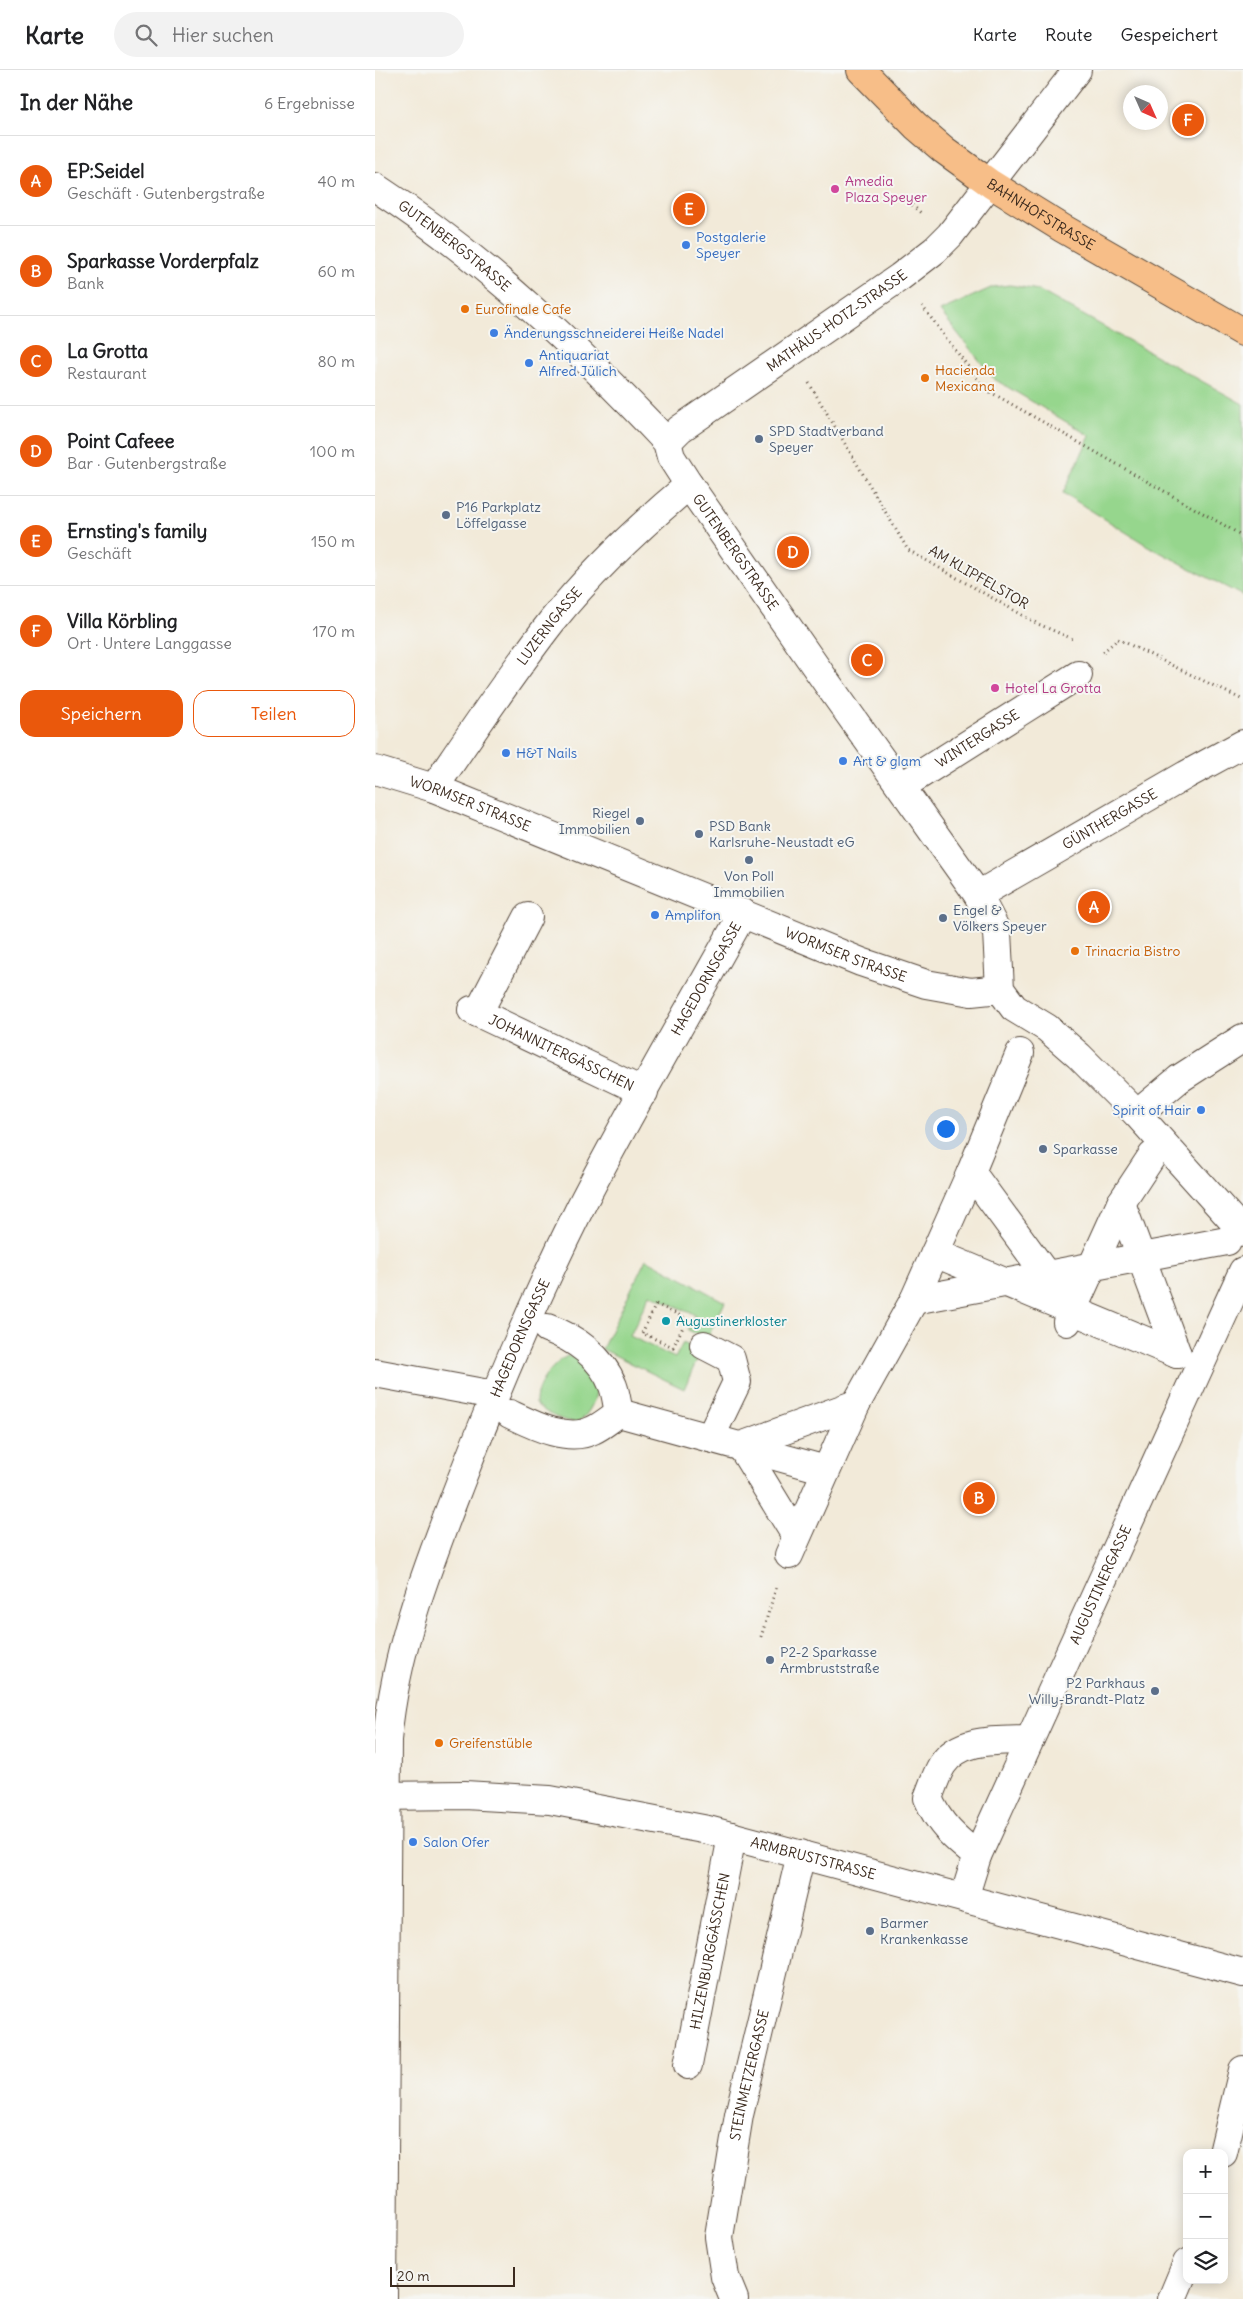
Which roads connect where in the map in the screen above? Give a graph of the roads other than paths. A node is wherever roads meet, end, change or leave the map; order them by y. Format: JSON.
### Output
{"nodes":[{"id":1,"x":861,"y":70,"type":"edge"},
{"id":2,"x":1077,"y":70,"type":"edge"},
{"id":3,"x":991,"y":184,"type":"junction"},
{"id":4,"x":375,"y":187,"type":"edge"},
{"id":5,"x":1243,"y":332,"type":"edge"},
{"id":6,"x":667,"y":442,"type":"junction"},
{"id":7,"x":689,"y":485,"type":"junction"},
{"id":8,"x":1078,"y":675,"type":"dead end"},
{"id":9,"x":1243,"y":744,"type":"edge"},
{"id":10,"x":375,"y":770,"type":"edge"},
{"id":11,"x":902,"y":786,"type":"junction"},
{"id":12,"x":434,"y":788,"type":"junction"},
{"id":13,"x":978,"y":895,"type":"junction"},
{"id":14,"x":743,"y":913,"type":"junction"},
{"id":15,"x":528,"y":917,"type":"dead end"},
{"id":16,"x":1000,"y":988,"type":"junction"},
{"id":17,"x":1243,"y":1038,"type":"edge"},
{"id":18,"x":1019,"y":1053,"type":"dead end"},
{"id":19,"x":644,"y":1092,"type":"junction"},
{"id":20,"x":1137,"y":1114,"type":"junction"},
{"id":21,"x":1152,"y":1156,"type":"dead end"},
{"id":22,"x":971,"y":1172,"type":"junction"},
{"id":23,"x":1121,"y":1202,"type":"junction"},
{"id":24,"x":1238,"y":1231,"type":"edge"},
{"id":25,"x":935,"y":1253,"type":"junction"},
{"id":26,"x":1141,"y":1257,"type":"junction"},
{"id":27,"x":1092,"y":1266,"type":"junction"},
{"id":28,"x":1243,"y":1271,"type":"edge"},
{"id":29,"x":1047,"y":1275,"type":"junction"},
{"id":30,"x":1007,"y":1283,"type":"junction"},
{"id":31,"x":914,"y":1300,"type":"junction"},
{"id":32,"x":1069,"y":1316,"type":"junction"},
{"id":33,"x":547,"y":1328,"type":"dead end"},
{"id":34,"x":704,"y":1345,"type":"dead end"},
{"id":35,"x":375,"y":1373,"type":"edge"},
{"id":36,"x":857,"y":1404,"type":"junction"},
{"id":37,"x":502,"y":1405,"type":"junction"},
{"id":38,"x":619,"y":1413,"type":"junction"},
{"id":39,"x":710,"y":1438,"type":"junction"},
{"id":40,"x":741,"y":1446,"type":"junction"},
{"id":41,"x":826,"y":1470,"type":"junction"},
{"id":42,"x":1029,"y":1740,"type":"junction"},
{"id":43,"x":381,"y":1795,"type":"edge"},
{"id":44,"x":733,"y":1836,"type":"junction"},
{"id":45,"x":801,"y":1854,"type":"junction"},
{"id":46,"x":977,"y":1856,"type":"junction"},
{"id":47,"x":964,"y":1898,"type":"junction"},
{"id":48,"x":1243,"y":1973,"type":"edge"},
{"id":49,"x":688,"y":2065,"type":"dead end"},
{"id":50,"x":1243,"y":2070,"type":"edge"},
{"id":51,"x":1224,"y":2149,"type":"edge"},
{"id":52,"x":1183,"y":2273,"type":"edge"},
{"id":53,"x":383,"y":2299,"type":"edge"},
{"id":54,"x":734,"y":2299,"type":"edge"},
{"id":55,"x":1172,"y":2299,"type":"edge"}],
"edges":[{"from":1,"to":3,"type":"main road","name":"BAHNHOFSTRASSE"},
{"from":2,"to":3,"type":"street","name":"MATHÄUS-HOTZ-STRASSE"},
{"from":3,"to":5,"type":"main road","name":"BAHNHOFSTRASSE"},
{"from":3,"to":6,"type":"street","name":"MATHÄUS-HOTZ-STRASSE"},
{"from":4,"to":6,"type":"street","name":"GUTENBERGSTRASSE"},
{"from":6,"to":7,"type":"street","name":"GUTENBERGSTRASSE"},
{"from":7,"to":11,"type":"street","name":"GUTENBERGSTRASSE"},
{"from":7,"to":12,"type":"street","name":"LUZERNGASSE"},
{"from":8,"to":11,"type":"street","name":"WINTERGASSE"},
{"from":9,"to":13,"type":"street","name":"GÜNTHERGASSE"},
{"from":10,"to":12,"type":"street","name":"WORMSER STRASSE"},
{"from":11,"to":13,"type":"street","name":"GUTENBERGSTRASSE"},
{"from":12,"to":14,"type":"street","name":"WORMSER STRASSE"},
{"from":13,"to":16,"type":"street","name":"GUTENBERGSTRASSE"},
{"from":14,"to":16,"type":"street","name":"WORMSER STRASSE"},
{"from":14,"to":19,"type":"street","name":"HAGEDORNSGASSE"},
{"from":15,"to":19,"type":"street","name":"JOHANNITERGÄSSCHEN"},
{"from":16,"to":20,"type":"street"},
{"from":17,"to":20,"type":"street"},
{"from":18,"to":22,"type":"street"},
{"from":19,"to":37,"type":"street","name":"HAGEDORNSGASSE"},
{"from":20,"to":24,"type":"street"},
{"from":21,"to":23,"type":"street"},
{"from":22,"to":25,"type":"street"},
{"from":22,"to":29,"type":"street"},
{"from":23,"to":26,"type":"street"},
{"from":23,"to":27,"type":"street"},
{"from":24,"to":26,"type":"street"},
{"from":25,"to":30,"type":"street"},
{"from":25,"to":31,"type":"street"},
{"from":26,"to":27,"type":"street"},
{"from":26,"to":32,"type":"street"},
{"from":27,"to":29,"type":"street"},
{"from":27,"to":32,"type":"street"},
{"from":28,"to":42,"type":"street","name":"AUGUSTINERGASSE"},
{"from":29,"to":30,"type":"street"},
{"from":29,"to":32,"type":"street"},
{"from":30,"to":31,"type":"street"},
{"from":30,"to":32,"type":"street"},
{"from":31,"to":36,"type":"street"},
{"from":33,"to":38,"type":"street"},
{"from":34,"to":39,"type":"street"},
{"from":35,"to":37,"type":"street"},
{"from":36,"to":40,"type":"street"},
{"from":36,"to":41,"type":"street"},
{"from":37,"to":38,"type":"street"},
{"from":37,"to":43,"type":"street","name":"HAGEDORNSGASSE"},
{"from":38,"to":39,"type":"street"},
{"from":39,"to":40,"type":"street"},
{"from":40,"to":41,"type":"street"},
{"from":40,"to":41,"type":"street"},
{"from":42,"to":46,"type":"street","name":"AUGUSTINERGASSE"},
{"from":42,"to":46,"type":"street"},
{"from":43,"to":44,"type":"street","name":"ARMBRUSTSTRASSE"},
{"from":43,"to":53,"type":"street","name":"HAGEDORNSGASSE"},
{"from":44,"to":45,"type":"street","name":"ARMBRUSTSTRASSE"},
{"from":44,"to":49,"type":"street","name":"HILZENBURGGÄSSCHEN"},
{"from":45,"to":47,"type":"street","name":"ARMBRUSTSTRASSE"},
{"from":45,"to":54,"type":"street","name":"STEINMETZERGASSE"},
{"from":46,"to":47,"type":"street","name":"AUGUSTINERGASSE"},
{"from":47,"to":48,"type":"street","name":"ARMBRUSTSTRASSE"},
{"from":50,"to":51,"type":"street"},
{"from":52,"to":55,"type":"street"}]}
